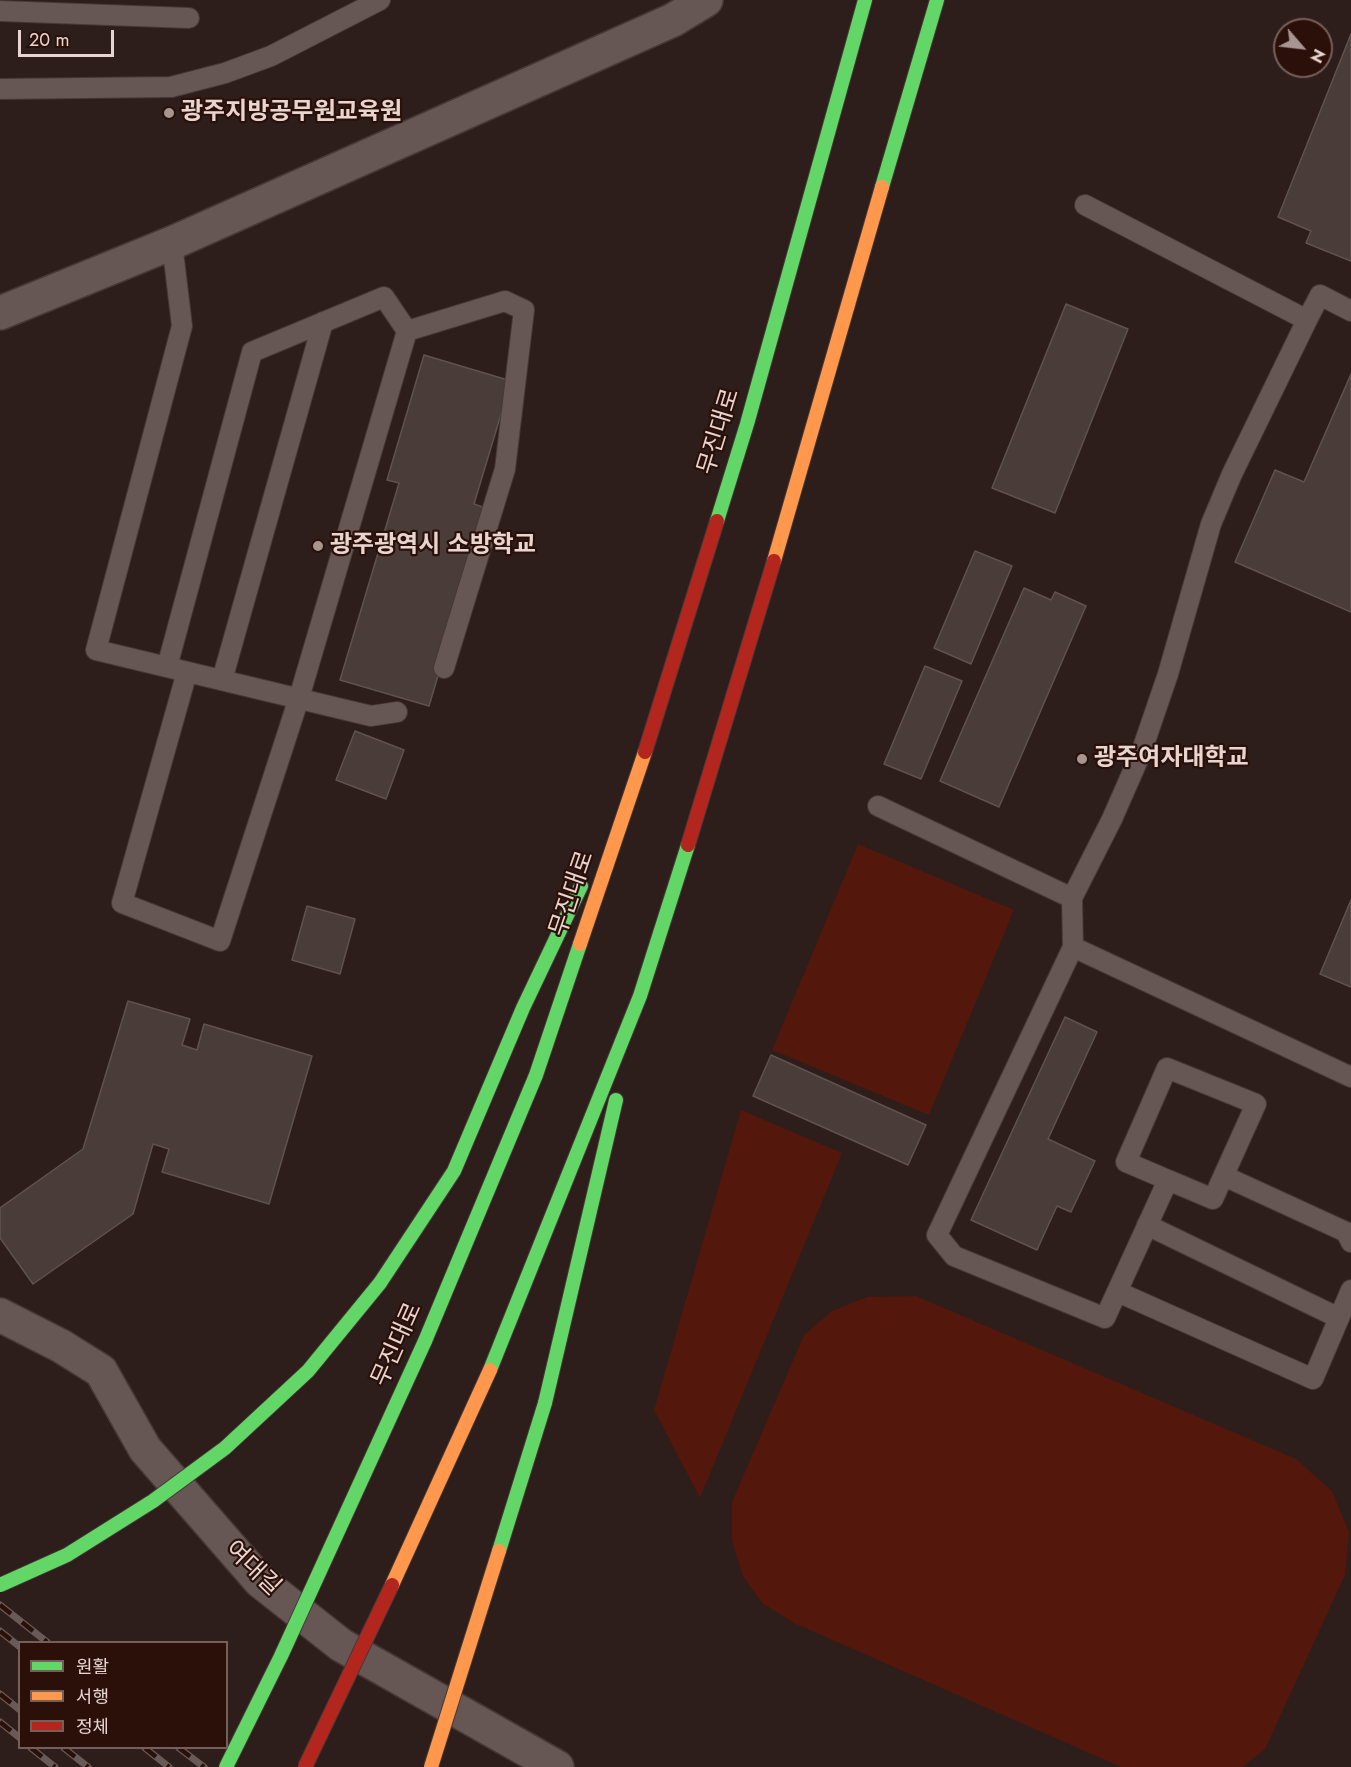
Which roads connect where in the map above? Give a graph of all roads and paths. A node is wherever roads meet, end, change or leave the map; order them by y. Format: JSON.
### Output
{"nodes":[{"id":1,"x":380,"y":0,"type":"edge"},
{"id":2,"x":706,"y":0,"type":"edge"},
{"id":3,"x":865,"y":0,"type":"edge"},
{"id":4,"x":938,"y":0,"type":"edge"},
{"id":5,"x":0,"y":10,"type":"edge"},
{"id":6,"x":189,"y":18,"type":"dead end"},
{"id":7,"x":0,"y":89,"type":"edge"},
{"id":8,"x":1085,"y":205,"type":"dead end"},
{"id":9,"x":172,"y":243,"type":"junction"},
{"id":10,"x":1351,"y":311,"type":"edge"},
{"id":11,"x":0,"y":313,"type":"edge"},
{"id":12,"x":1307,"y":320,"type":"junction"},
{"id":13,"x":323,"y":322,"type":"junction"},
{"id":14,"x":407,"y":331,"type":"junction"},
{"id":15,"x":167,"y":667,"type":"junction"},
{"id":16,"x":444,"y":668,"type":"dead end"},
{"id":17,"x":187,"y":672,"type":"junction"},
{"id":18,"x":222,"y":680,"type":"junction"},
{"id":19,"x":299,"y":698,"type":"junction"},
{"id":20,"x":397,"y":712,"type":"dead end"},
{"id":21,"x":647,"y":746,"type":"junction"},
{"id":22,"x":878,"y":806,"type":"dead end"},
{"id":23,"x":1072,"y":898,"type":"junction"},
{"id":24,"x":1072,"y":947,"type":"junction"},
{"id":25,"x":640,"y":996,"type":"junction"},
{"id":26,"x":1351,"y":1077,"type":"edge"},
{"id":27,"x":1224,"y":1176,"type":"junction"},
{"id":28,"x":1168,"y":1180,"type":"junction"},
{"id":29,"x":1147,"y":1225,"type":"junction"},
{"id":30,"x":1351,"y":1242,"type":"edge"},
{"id":31,"x":1351,"y":1290,"type":"edge"},
{"id":32,"x":1118,"y":1292,"type":"junction"},
{"id":33,"x":0,"y":1315,"type":"edge"},
{"id":34,"x":1339,"y":1318,"type":"junction"},
{"id":35,"x":0,"y":1585,"type":"edge"},
{"id":36,"x":226,"y":1767,"type":"edge"},
{"id":37,"x":305,"y":1767,"type":"edge"},
{"id":38,"x":431,"y":1767,"type":"edge"},
{"id":39,"x":557,"y":1767,"type":"edge"}],
"edges":[{"from":1,"to":7,"type":"lane"},
{"from":2,"to":9,"type":"street"},
{"from":3,"to":21,"type":"highway","name":"무진대로"},
{"from":4,"to":25,"type":"highway"},
{"from":5,"to":6,"type":"lane"},
{"from":8,"to":12,"type":"lane"},
{"from":9,"to":11,"type":"street"},
{"from":9,"to":15,"type":"lane"},
{"from":10,"to":12,"type":"lane"},
{"from":12,"to":23,"type":"lane"},
{"from":13,"to":14,"type":"lane"},
{"from":13,"to":15,"type":"lane"},
{"from":13,"to":18,"type":"lane"},
{"from":14,"to":16,"type":"lane"},
{"from":14,"to":19,"type":"lane"},
{"from":15,"to":17,"type":"lane"},
{"from":17,"to":18,"type":"lane"},
{"from":17,"to":19,"type":"lane"},
{"from":18,"to":19,"type":"lane"},
{"from":19,"to":20,"type":"lane"},
{"from":21,"to":35,"type":"highway","bridge":true},
{"from":21,"to":36,"type":"highway","name":"무진대로","bridge":true},
{"from":22,"to":23,"type":"lane"},
{"from":23,"to":24,"type":"lane"},
{"from":24,"to":26,"type":"lane"},
{"from":24,"to":32,"type":"lane"},
{"from":25,"to":37,"type":"highway","bridge":true},
{"from":25,"to":38,"type":"highway","bridge":true},
{"from":27,"to":28,"type":"lane"},
{"from":27,"to":28,"type":"lane"},
{"from":27,"to":30,"type":"lane"},
{"from":28,"to":29,"type":"lane"},
{"from":29,"to":32,"type":"lane"},
{"from":29,"to":34,"type":"lane"},
{"from":31,"to":34,"type":"lane"},
{"from":32,"to":34,"type":"lane"},
{"from":33,"to":39,"type":"street","name":"여대길"}]}
